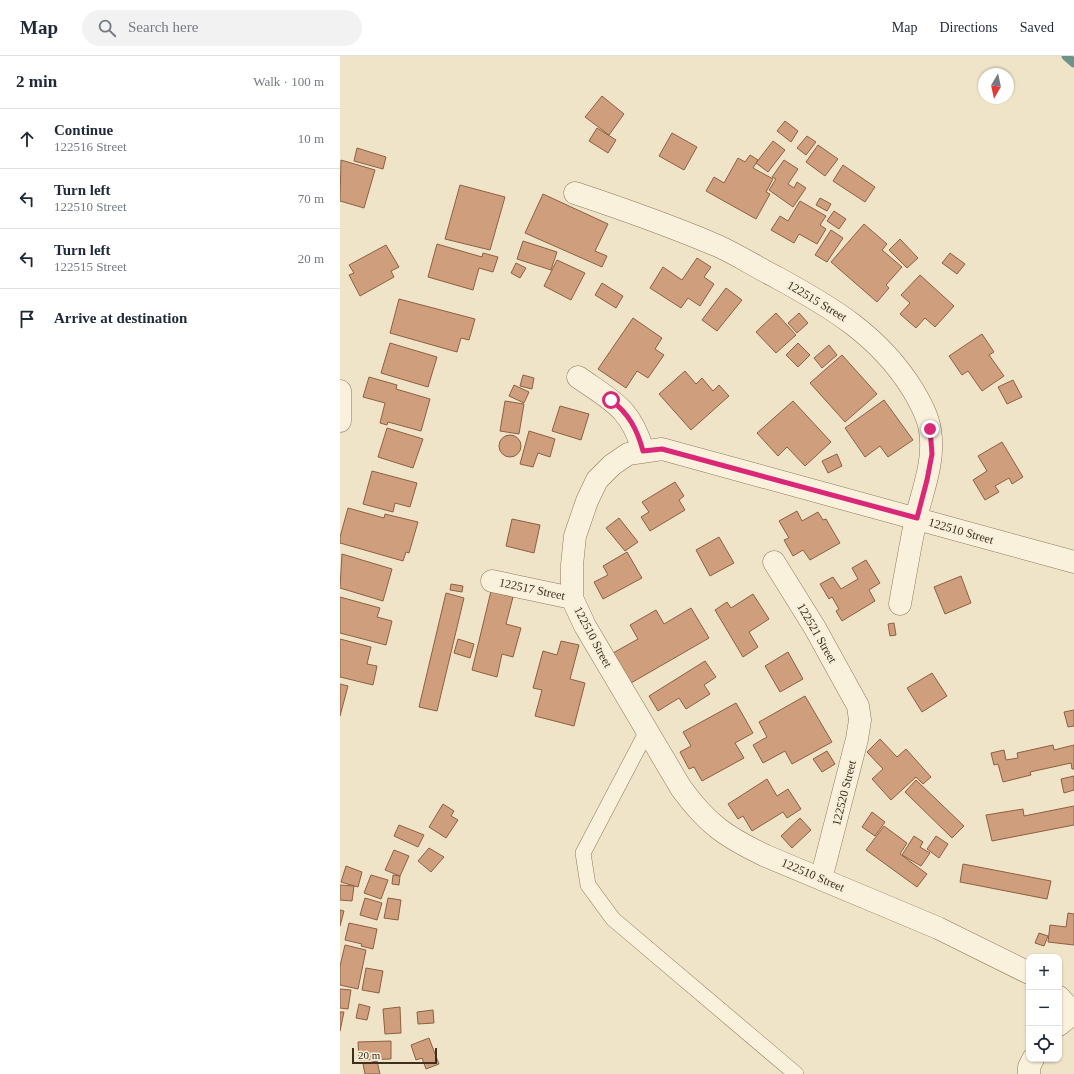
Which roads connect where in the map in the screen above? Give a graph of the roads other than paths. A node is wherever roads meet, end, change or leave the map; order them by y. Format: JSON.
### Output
{"nodes":[{"id":1,"x":575,"y":193,"type":"dead end"},
{"id":2,"x":578,"y":377,"type":"dead end"},
{"id":3,"x":340,"y":391,"type":"edge"},
{"id":4,"x":340,"y":421,"type":"edge"},
{"id":5,"x":643,"y":451,"type":"junction"},
{"id":6,"x":917,"y":518,"type":"junction"},
{"id":7,"x":774,"y":562,"type":"dead end"},
{"id":8,"x":1074,"y":562,"type":"edge"},
{"id":9,"x":492,"y":581,"type":"dead end"},
{"id":10,"x":572,"y":598,"type":"junction"},
{"id":11,"x":900,"y":604,"type":"dead end"},
{"id":12,"x":858,"y":706,"type":"joint"},
{"id":13,"x":647,"y":731,"type":"junction"},
{"id":14,"x":822,"y":879,"type":"junction"},
{"id":15,"x":1026,"y":972,"type":"edge"},
{"id":16,"x":1032,"y":1062,"type":"edge"},
{"id":17,"x":796,"y":1074,"type":"edge"},
{"id":18,"x":1029,"y":1074,"type":"edge"}],
"edges":[{"from":1,"to":6,"type":"street","name":"122515 Street"},
{"from":2,"to":5,"type":"street"},
{"from":3,"to":4,"type":"street"},
{"from":5,"to":6,"type":"street","name":"122510 Street"},
{"from":5,"to":10,"type":"street","name":"122510 Street"},
{"from":6,"to":8,"type":"street","name":"122510 Street"},
{"from":6,"to":11,"type":"street"},
{"from":7,"to":12,"type":"street","name":"122521 Street"},
{"from":9,"to":10,"type":"street","name":"122517 Street"},
{"from":10,"to":13,"type":"street","name":"122510 Street"},
{"from":12,"to":14,"type":"street","name":"122520 Street"},
{"from":13,"to":14,"type":"street","name":"122510 Street"},
{"from":13,"to":17,"type":"lane"},
{"from":14,"to":15,"type":"street","name":"122510 Street"},
{"from":16,"to":18,"type":"street"}]}
